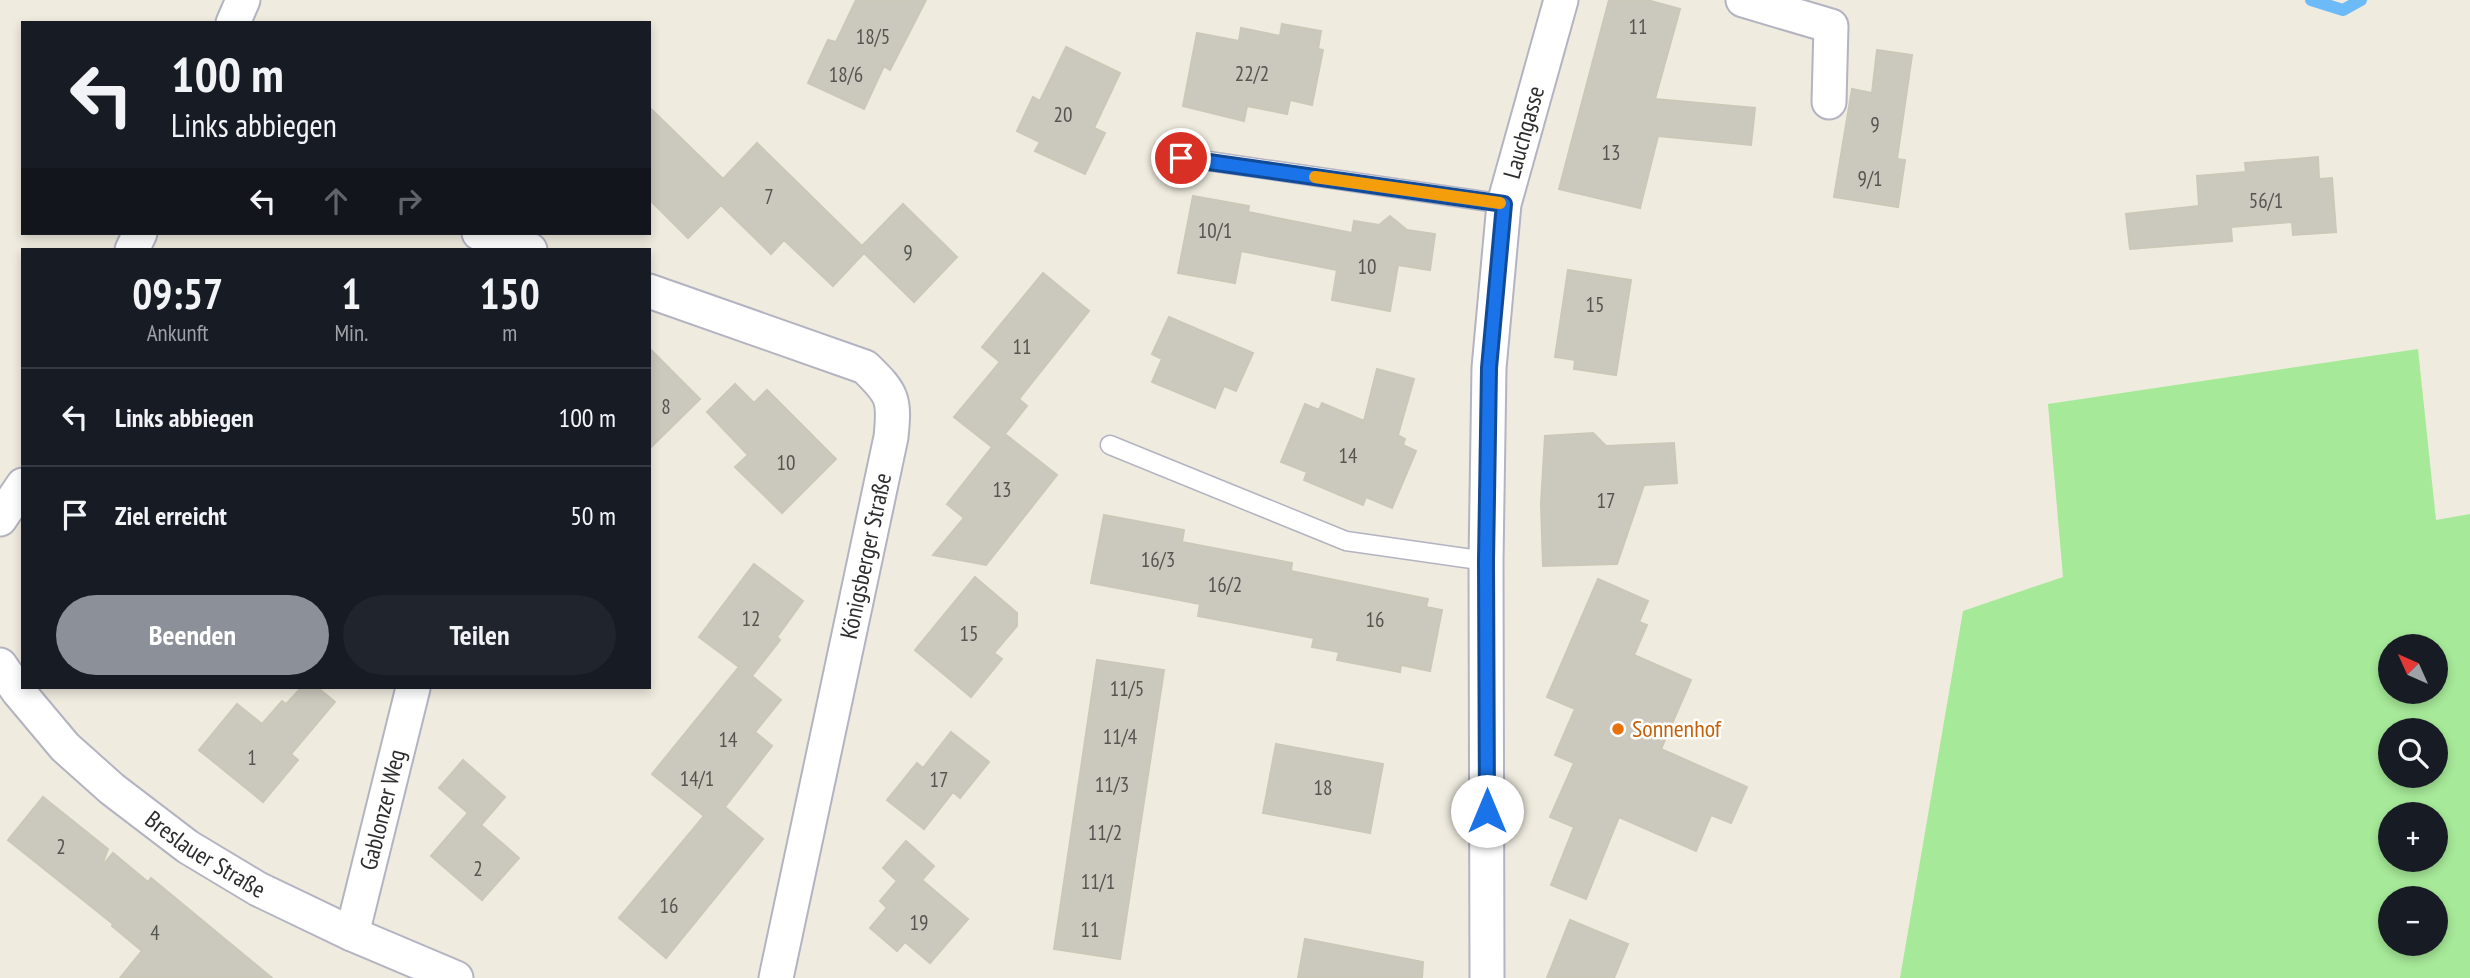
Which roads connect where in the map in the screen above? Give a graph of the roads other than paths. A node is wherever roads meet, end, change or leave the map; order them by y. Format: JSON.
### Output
{"nodes":[{"id":1,"x":243,"y":0,"type":"edge"},
{"id":2,"x":1561,"y":0,"type":"edge"},
{"id":3,"x":1743,"y":0,"type":"edge"},
{"id":4,"x":234,"y":21,"type":"edge"},
{"id":5,"x":1829,"y":103,"type":"dead end"},
{"id":6,"x":1181,"y":158,"type":"dead end"},
{"id":7,"x":1504,"y":204,"type":"junction"},
{"id":8,"x":485,"y":235,"type":"edge"},
{"id":9,"x":524,"y":248,"type":"edge"},
{"id":10,"x":651,"y":292,"type":"edge"},
{"id":11,"x":1110,"y":445,"type":"dead end"},
{"id":12,"x":21,"y":488,"type":"edge"},
{"id":13,"x":0,"y":519,"type":"edge"},
{"id":14,"x":1486,"y":561,"type":"junction"},
{"id":15,"x":0,"y":665,"type":"edge"},
{"id":16,"x":413,"y":689,"type":"edge"},
{"id":17,"x":352,"y":934,"type":"junction"},
{"id":18,"x":442,"y":976,"type":"edge"},
{"id":19,"x":776,"y":978,"type":"edge"},
{"id":20,"x":1487,"y":978,"type":"edge"}],
"edges":[{"from":1,"to":4,"type":"street"},
{"from":2,"to":7,"type":"street","name":"Lauchgasse"},
{"from":3,"to":5,"type":"street"},
{"from":6,"to":7,"type":"lane"},
{"from":7,"to":14,"type":"street","name":"Lauchgasse"},
{"from":8,"to":9,"type":"street"},
{"from":10,"to":19,"type":"street","name":"Königsberger Straße"},
{"from":11,"to":14,"type":"lane"},
{"from":12,"to":13,"type":"street"},
{"from":14,"to":20,"type":"street","name":"Lauchgasse"},
{"from":15,"to":17,"type":"street","name":"Breslauer Straße"},
{"from":16,"to":17,"type":"street","name":"Gablonzer Weg"},
{"from":17,"to":18,"type":"street","name":"Breslauer Straße"}]}
